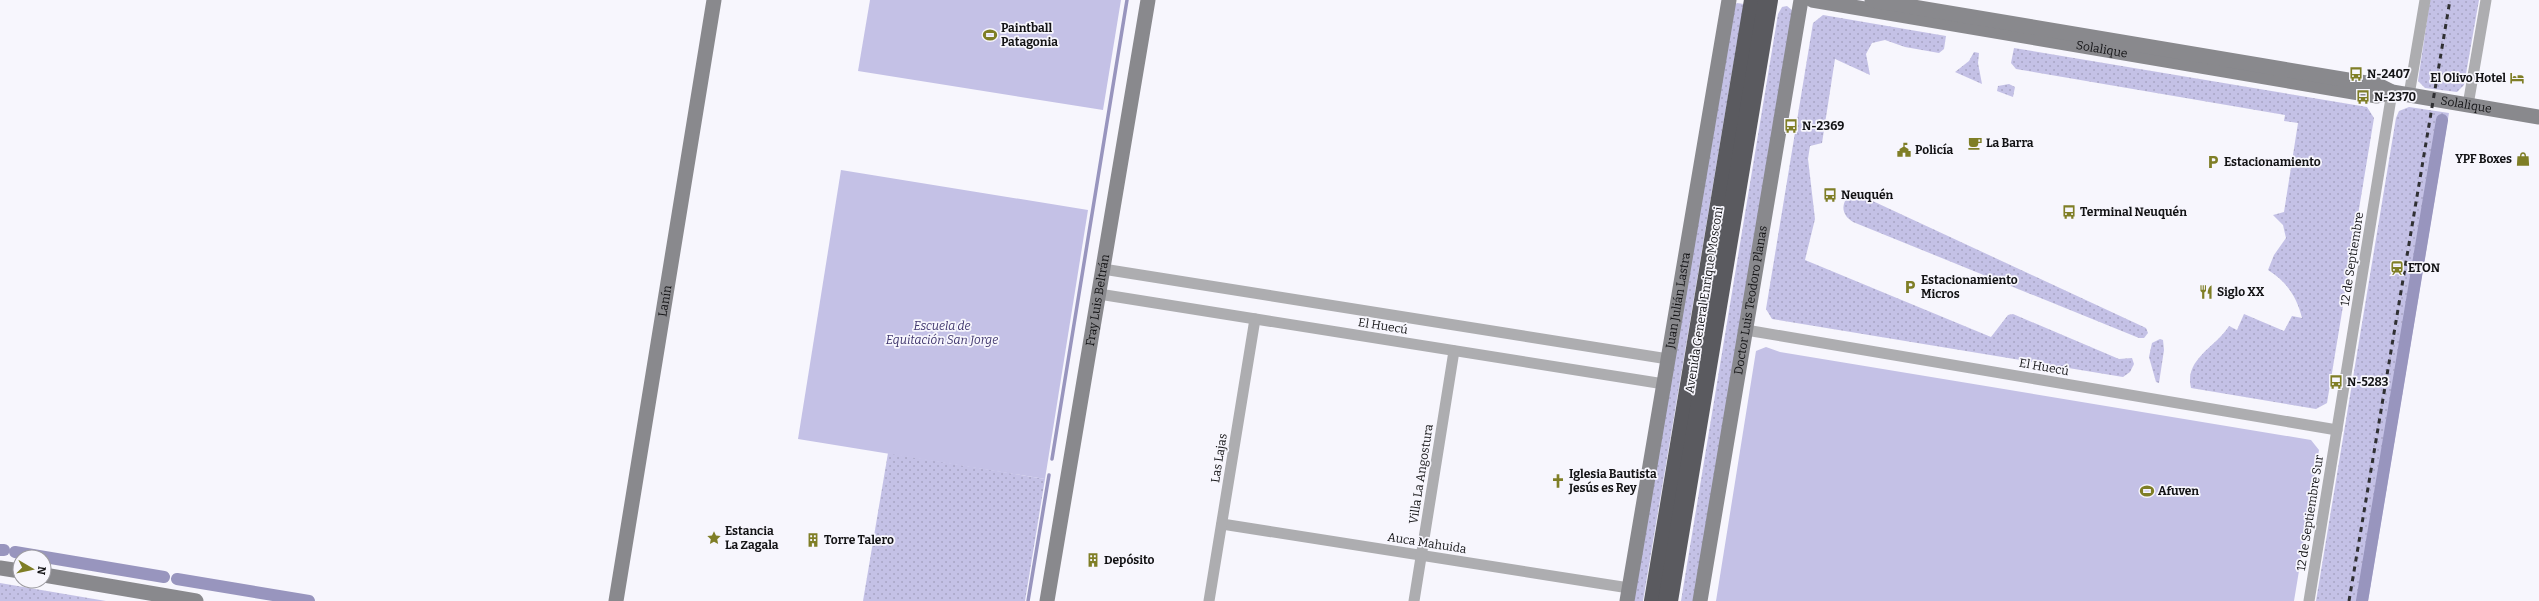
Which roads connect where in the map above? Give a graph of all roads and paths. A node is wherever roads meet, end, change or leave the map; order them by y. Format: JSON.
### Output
{"nodes":[{"id":1,"x":714,"y":0,"type":"edge"},
{"id":2,"x":1148,"y":0,"type":"edge"},
{"id":3,"x":1729,"y":0,"type":"edge"},
{"id":4,"x":1754,"y":0,"type":"edge"},
{"id":5,"x":1768,"y":0,"type":"edge"},
{"id":6,"x":1802,"y":0,"type":"edge"},
{"id":7,"x":1812,"y":0,"type":"edge"},
{"id":8,"x":1872,"y":0,"type":"edge"},
{"id":9,"x":2425,"y":0,"type":"edge"},
{"id":10,"x":2486,"y":0,"type":"edge"},
{"id":11,"x":2392,"y":92,"type":"junction"},
{"id":12,"x":2409,"y":95,"type":"junction"},
{"id":13,"x":2468,"y":105,"type":"junction"},
{"id":14,"x":2539,"y":117,"type":"edge"},
{"id":15,"x":1103,"y":269,"type":"junction"},
{"id":16,"x":1099,"y":294,"type":"junction"},
{"id":17,"x":1255,"y":319,"type":"junction"},
{"id":18,"x":1746,"y":330,"type":"junction"},
{"id":19,"x":1454,"y":351,"type":"junction"},
{"id":20,"x":1668,"y":359,"type":"junction"},
{"id":21,"x":1664,"y":384,"type":"junction"},
{"id":22,"x":2337,"y":430,"type":"junction"},
{"id":23,"x":1222,"y":524,"type":"junction"},
{"id":24,"x":1421,"y":556,"type":"junction"},
{"id":25,"x":0,"y":568,"type":"edge"},
{"id":26,"x":12,"y":570,"type":"edge"},
{"id":27,"x":52,"y":576,"type":"edge"},
{"id":28,"x":1628,"y":595,"type":"edge"},
{"id":29,"x":196,"y":601,"type":"edge"},
{"id":30,"x":616,"y":601,"type":"edge"},
{"id":31,"x":1047,"y":601,"type":"edge"},
{"id":32,"x":1209,"y":601,"type":"edge"},
{"id":33,"x":1414,"y":601,"type":"edge"},
{"id":34,"x":1654,"y":601,"type":"edge"},
{"id":35,"x":1668,"y":601,"type":"edge"},
{"id":36,"x":1700,"y":601,"type":"edge"},
{"id":37,"x":2308,"y":601,"type":"edge"}],
"edges":[{"from":1,"to":30,"type":"street","name":"Lanín"},
{"from":2,"to":15,"type":"street","name":"Fray Luis Beltrán"},
{"from":3,"to":20,"type":"street","name":"Juan Julián Lastra"},
{"from":4,"to":34,"type":"highway","name":"Avenida General Enrique Mosconi"},
{"from":5,"to":35,"type":"highway","name":"Avenida General Enrique Mosconi"},
{"from":6,"to":18,"type":"street","name":"Doctor Luis Teodoro Planas"},
{"from":7,"to":11,"type":"street","name":"Solalique"},
{"from":8,"to":11,"type":"street","name":"Solalique"},
{"from":9,"to":12,"type":"street"},
{"from":10,"to":13,"type":"street"},
{"from":11,"to":12,"type":"street","name":"Solalique"},
{"from":11,"to":22,"type":"street","name":"12 de Septiembre"},
{"from":12,"to":13,"type":"street","name":"Solalique"},
{"from":13,"to":14,"type":"street","name":"Solalique"},
{"from":15,"to":16,"type":"street","name":"Fray Luis Beltrán"},
{"from":15,"to":20,"type":"street","name":"El Huecú"},
{"from":16,"to":17,"type":"street","name":"El Huecú"},
{"from":16,"to":31,"type":"street","name":"Fray Luis Beltrán"},
{"from":17,"to":19,"type":"street","name":"El Huecú"},
{"from":17,"to":23,"type":"street","name":"Las Lajas"},
{"from":18,"to":22,"type":"street","name":"El Huecú"},
{"from":18,"to":36,"type":"street","name":"Doctor Luis Teodoro Planas"},
{"from":19,"to":21,"type":"street","name":"El Huecú"},
{"from":19,"to":24,"type":"street","name":"Villa La Angostura"},
{"from":20,"to":21,"type":"street","name":"Juan Julián Lastra"},
{"from":21,"to":28,"type":"street","name":"Juan Julián Lastra"},
{"from":22,"to":37,"type":"street","name":"12 de Septiembre Sur"},
{"from":23,"to":24,"type":"street","name":"Auca Mahuida"},
{"from":23,"to":32,"type":"street","name":"Las Lajas"},
{"from":24,"to":28,"type":"street","name":"Auca Mahuida"},
{"from":24,"to":33,"type":"street","name":"Villa La Angostura"},
{"from":25,"to":26,"type":"street"},
{"from":27,"to":29,"type":"street"}]}
